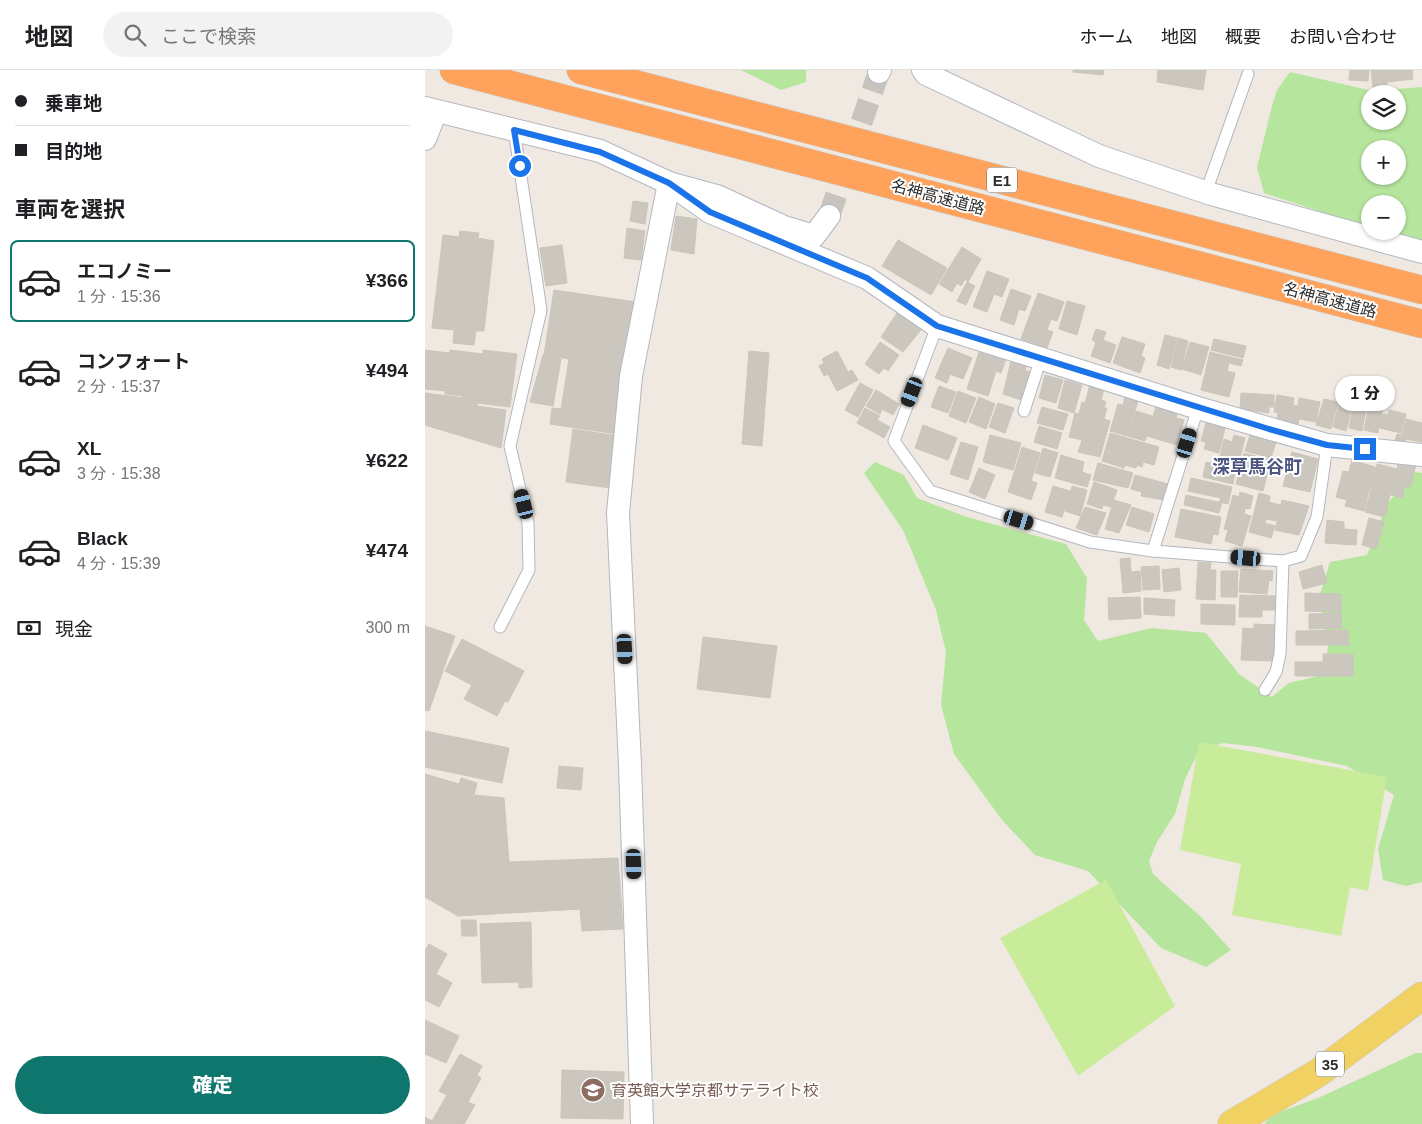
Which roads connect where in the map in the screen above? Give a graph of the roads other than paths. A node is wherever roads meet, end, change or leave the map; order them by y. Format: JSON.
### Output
{"nodes":[{"id":1,"x":454,"y":70,"type":"edge"},
{"id":2,"x":581,"y":70,"type":"edge"},
{"id":3,"x":923,"y":70,"type":"edge"},
{"id":4,"x":1249,"y":74,"type":"dead end"},
{"id":5,"x":430,"y":109,"type":"edge"},
{"id":6,"x":514,"y":130,"type":"junction"},
{"id":7,"x":425,"y":139,"type":"edge"},
{"id":8,"x":669,"y":183,"type":"junction"},
{"id":9,"x":1207,"y":192,"type":"junction"},
{"id":10,"x":829,"y":216,"type":"tunnel mouth"},
{"id":11,"x":1422,"y":252,"type":"edge"},
{"id":12,"x":1422,"y":290,"type":"edge"},
{"id":13,"x":1422,"y":324,"type":"edge"},
{"id":14,"x":937,"y":326,"type":"junction"},
{"id":15,"x":1041,"y":358,"type":"junction"},
{"id":16,"x":1198,"y":408,"type":"junction"},
{"id":17,"x":1024,"y":411,"type":"dead end"},
{"id":18,"x":1327,"y":445,"type":"junction"},
{"id":19,"x":1422,"y":455,"type":"edge"},
{"id":20,"x":1153,"y":551,"type":"junction"},
{"id":21,"x":1283,"y":561,"type":"junction"},
{"id":22,"x":501,"y":627,"type":"dead end"},
{"id":23,"x":1265,"y":690,"type":"dead end"},
{"id":24,"x":1422,"y":996,"type":"edge"},
{"id":25,"x":642,"y":1124,"type":"edge"},
{"id":26,"x":1232,"y":1124,"type":"edge"}],
"edges":[{"from":1,"to":13,"type":"highway","name":"名神高速道路","number":"E1"},
{"from":2,"to":12,"type":"highway","name":"名神高速道路","number":"E1"},
{"from":3,"to":9,"type":"street"},
{"from":4,"to":9,"type":"lane"},
{"from":5,"to":6,"type":"street"},
{"from":5,"to":7,"type":"street"},
{"from":6,"to":8,"type":"street"},
{"from":6,"to":22,"type":"lane"},
{"from":8,"to":10,"type":"street"},
{"from":8,"to":14,"type":"street"},
{"from":8,"to":25,"type":"street"},
{"from":9,"to":11,"type":"street"},
{"from":14,"to":15,"type":"street"},
{"from":14,"to":20,"type":"lane"},
{"from":15,"to":16,"type":"street"},
{"from":15,"to":17,"type":"lane"},
{"from":16,"to":18,"type":"street"},
{"from":16,"to":20,"type":"lane"},
{"from":18,"to":19,"type":"street"},
{"from":18,"to":21,"type":"lane"},
{"from":20,"to":21,"type":"lane"},
{"from":21,"to":23,"type":"lane"},
{"from":24,"to":26,"type":"main road","number":"35"}]}
